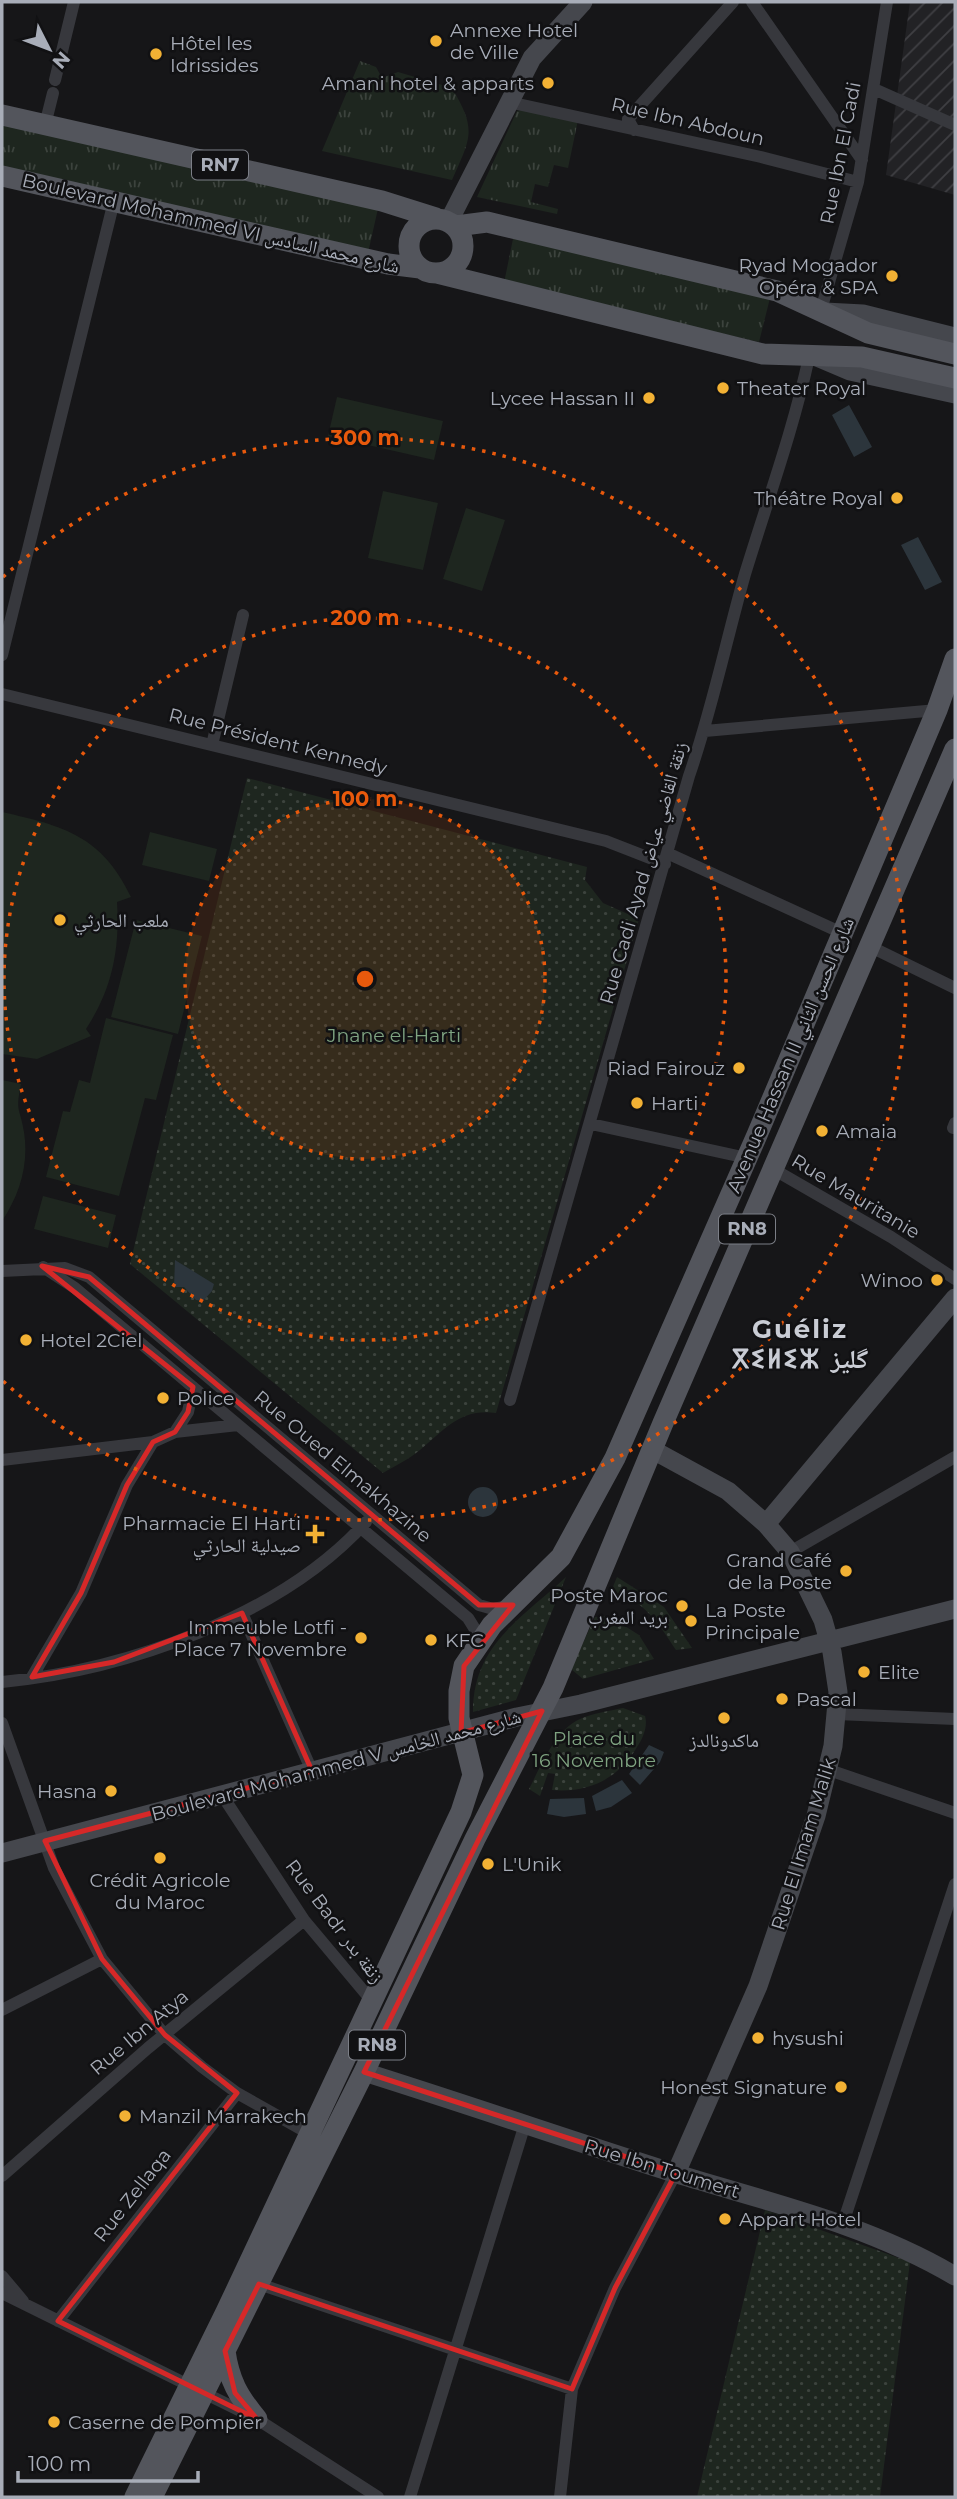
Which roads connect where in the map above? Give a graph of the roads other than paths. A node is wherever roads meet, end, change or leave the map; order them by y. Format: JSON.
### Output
{"nodes":[{"id":1,"x":74,"y":2,"type":"edge"},
{"id":2,"x":583,"y":2,"type":"edge"},
{"id":3,"x":733,"y":2,"type":"edge"},
{"id":4,"x":752,"y":2,"type":"edge"},
{"id":5,"x":887,"y":2,"type":"edge"},
{"id":6,"x":874,"y":89,"type":"junction"},
{"id":7,"x":509,"y":102,"type":"junction"},
{"id":8,"x":2,"y":115,"type":"edge"},
{"id":9,"x":45,"y":125,"type":"junction"},
{"id":10,"x":955,"y":125,"type":"edge"},
{"id":11,"x":634,"y":130,"type":"junction"},
{"id":12,"x":862,"y":160,"type":"junction"},
{"id":13,"x":2,"y":176,"type":"edge"},
{"id":14,"x":858,"y":183,"type":"junction"},
{"id":15,"x":114,"y":201,"type":"junction"},
{"id":16,"x":447,"y":222,"type":"junction"},
{"id":17,"x":429,"y":271,"type":"junction"},
{"id":18,"x":823,"y":311,"type":"junction"},
{"id":19,"x":955,"y":337,"type":"edge"},
{"id":20,"x":955,"y":354,"type":"edge"},
{"id":21,"x":813,"y":357,"type":"junction"},
{"id":22,"x":955,"y":378,"type":"edge"},
{"id":23,"x":955,"y":394,"type":"edge"},
{"id":24,"x":243,"y":615,"type":"dead end"},
{"id":25,"x":2,"y":654,"type":"edge"},
{"id":26,"x":955,"y":659,"type":"edge"},
{"id":27,"x":2,"y":694,"type":"edge"},
{"id":28,"x":937,"y":710,"type":"junction"},
{"id":29,"x":705,"y":731,"type":"junction"},
{"id":30,"x":212,"y":745,"type":"junction"},
{"id":31,"x":955,"y":749,"type":"edge"},
{"id":32,"x":666,"y":858,"type":"junction"},
{"id":33,"x":842,"y":933,"type":"junction"},
{"id":34,"x":869,"y":946,"type":"junction"},
{"id":35,"x":955,"y":988,"type":"edge"},
{"id":36,"x":591,"y":1125,"type":"junction"},
{"id":37,"x":747,"y":1158,"type":"junction"},
{"id":38,"x":773,"y":1169,"type":"junction"},
{"id":39,"x":43,"y":1266,"type":"junction"},
{"id":40,"x":2,"y":1271,"type":"edge"},
{"id":41,"x":955,"y":1279,"type":"edge"},
{"id":42,"x":955,"y":1298,"type":"edge"},
{"id":43,"x":193,"y":1387,"type":"junction"},
{"id":44,"x":510,"y":1400,"type":"dead end"},
{"id":45,"x":238,"y":1424,"type":"junction"},
{"id":46,"x":175,"y":1432,"type":"junction"},
{"id":47,"x":153,"y":1441,"type":"junction"},
{"id":48,"x":653,"y":1450,"type":"junction"},
{"id":49,"x":955,"y":1457,"type":"edge"},
{"id":50,"x":2,"y":1460,"type":"edge"},
{"id":51,"x":371,"y":1516,"type":"junction"},
{"id":52,"x":766,"y":1524,"type":"junction"},
{"id":53,"x":361,"y":1527,"type":"junction"},
{"id":54,"x":790,"y":1552,"type":"junction"},
{"id":55,"x":513,"y":1605,"type":"junction"},
{"id":56,"x":955,"y":1609,"type":"edge"},
{"id":57,"x":242,"y":1613,"type":"junction"},
{"id":58,"x":481,"y":1639,"type":"junction"},
{"id":59,"x":828,"y":1641,"type":"junction"},
{"id":60,"x":32,"y":1677,"type":"junction"},
{"id":61,"x":2,"y":1682,"type":"edge"},
{"id":62,"x":542,"y":1711,"type":"junction"},
{"id":63,"x":837,"y":1714,"type":"junction"},
{"id":64,"x":955,"y":1719,"type":"edge"},
{"id":65,"x":2,"y":1723,"type":"edge"},
{"id":66,"x":462,"y":1732,"type":"junction"},
{"id":67,"x":829,"y":1770,"type":"junction"},
{"id":68,"x":312,"y":1771,"type":"junction"},
{"id":69,"x":222,"y":1795,"type":"junction"},
{"id":70,"x":955,"y":1814,"type":"edge"},
{"id":71,"x":45,"y":1841,"type":"junction"},
{"id":72,"x":2,"y":1853,"type":"edge"},
{"id":73,"x":955,"y":1884,"type":"edge"},
{"id":74,"x":304,"y":1920,"type":"junction"},
{"id":75,"x":102,"y":1959,"type":"junction"},
{"id":76,"x":371,"y":2000,"type":"junction"},
{"id":77,"x":2,"y":2010,"type":"edge"},
{"id":78,"x":165,"y":2035,"type":"junction"},
{"id":79,"x":364,"y":2072,"type":"junction"},
{"id":80,"x":237,"y":2093,"type":"junction"},
{"id":81,"x":525,"y":2124,"type":"junction"},
{"id":82,"x":308,"y":2133,"type":"junction"},
{"id":83,"x":676,"y":2173,"type":"junction"},
{"id":84,"x":2,"y":2176,"type":"edge"},
{"id":85,"x":843,"y":2223,"type":"junction"},
{"id":86,"x":2,"y":2276,"type":"edge"},
{"id":87,"x":955,"y":2276,"type":"edge"},
{"id":88,"x":260,"y":2284,"type":"junction"},
{"id":89,"x":2,"y":2293,"type":"edge"},
{"id":90,"x":26,"y":2304,"type":"junction"},
{"id":91,"x":58,"y":2321,"type":"junction"},
{"id":92,"x":225,"y":2351,"type":"junction"},
{"id":93,"x":455,"y":2351,"type":"junction"},
{"id":94,"x":197,"y":2389,"type":"junction"},
{"id":95,"x":572,"y":2389,"type":"junction"},
{"id":96,"x":257,"y":2419,"type":"junction"},
{"id":97,"x":135,"y":2497,"type":"edge"},
{"id":98,"x":152,"y":2497,"type":"edge"},
{"id":99,"x":378,"y":2497,"type":"edge"},
{"id":100,"x":410,"y":2497,"type":"edge"},
{"id":101,"x":560,"y":2497,"type":"edge"}],
"edges":[{"from":1,"to":9,"type":"street"},
{"from":2,"to":7,"type":"street"},
{"from":3,"to":11,"type":"street"},
{"from":4,"to":12,"type":"street"},
{"from":5,"to":6,"type":"street","name":"Rue Ibn El Cadi"},
{"from":6,"to":10,"type":"street"},
{"from":6,"to":12,"type":"street","name":"Rue Ibn El Cadi"},
{"from":7,"to":11,"type":"street","name":"Rue Ibn Abdoun"},
{"from":7,"to":16,"type":"street"},
{"from":8,"to":9,"type":"main road","number":"RN7"},
{"from":9,"to":16,"type":"main road","number":"RN7"},
{"from":11,"to":14,"type":"street","name":"Rue Ibn Abdoun"},
{"from":12,"to":14,"type":"street","name":"Rue Ibn El Cadi"},
{"from":13,"to":15,"type":"main road","name":"Boulevard Mohammed VI شارع محمد السادس"},
{"from":14,"to":18,"type":"street","name":"Rue Ibn El Cadi"},
{"from":15,"to":17,"type":"main road","name":"Boulevard Mohammed VI شارع محمد السادس"},
{"from":15,"to":25,"type":"street"},
{"from":16,"to":17,"type":"main road"},
{"from":16,"to":17,"type":"main road"},
{"from":16,"to":18,"type":"main road","number":"RN7"},
{"from":17,"to":21,"type":"main road","name":"Boulevard Mohammed VI شارع محمد السادس"},
{"from":18,"to":19,"type":"street"},
{"from":18,"to":20,"type":"main road","number":"RN7"},
{"from":21,"to":22,"type":"main road","name":"Boulevard Mohammed VI شارع محمد السادس"},
{"from":21,"to":23,"type":"street","name":"Boulevard Mohammed VI شارع محمد السادس"},
{"from":21,"to":29,"type":"street","name":"Rue Cadi Ayad زنقة القاضي عياض"},
{"from":24,"to":30,"type":"street"},
{"from":26,"to":28,"type":"main road","name":"Avenue Hassan II شارع الحسن الثاني","number":"RN8"},
{"from":27,"to":30,"type":"street","name":"Rue Président Kennedy"},
{"from":28,"to":29,"type":"street"},
{"from":28,"to":33,"type":"main road","name":"Avenue Hassan II شارع الحسن الثاني","number":"RN8"},
{"from":29,"to":32,"type":"street","name":"Rue Cadi Ayad زنقة القاضي عياض"},
{"from":30,"to":32,"type":"street","name":"Rue Président Kennedy"},
{"from":31,"to":34,"type":"main road","name":"Avenue Hassan II شارع الحسن الثاني","number":"RN8"},
{"from":32,"to":33,"type":"street","name":"Rue Président Kennedy"},
{"from":32,"to":36,"type":"street","name":"Rue Cadi Ayad زنقة القاضي عياض"},
{"from":33,"to":37,"type":"main road","name":"Avenue Hassan II شارع الحسن الثاني","number":"RN8"},
{"from":34,"to":35,"type":"street"},
{"from":34,"to":38,"type":"main road","name":"Avenue Hassan II شارع الحسن الثاني","number":"RN8"},
{"from":36,"to":37,"type":"street"},
{"from":36,"to":44,"type":"street","name":"Rue Cadi Ayad زنقة القاضي عياض"},
{"from":37,"to":55,"type":"main road","name":"Avenue Hassan II شارع الحسن الثاني","number":"RN8"},
{"from":38,"to":41,"type":"street","name":"Rue Mauritanie"},
{"from":38,"to":48,"type":"main road","name":"Avenue Hassan II شارع الحسن الثاني","number":"RN8"},
{"from":39,"to":40,"type":"street"},
{"from":39,"to":43,"type":"street","name":"Rue Oued Elmakhazine"},
{"from":39,"to":51,"type":"street","name":"Rue Oued Elmakhazine"},
{"from":42,"to":52,"type":"street"},
{"from":43,"to":45,"type":"street","name":"Rue Oued Elmakhazine"},
{"from":43,"to":46,"type":"street"},
{"from":45,"to":46,"type":"street"},
{"from":45,"to":53,"type":"street","name":"Rue Oued Elmakhazine"},
{"from":46,"to":47,"type":"street"},
{"from":47,"to":50,"type":"street"},
{"from":47,"to":60,"type":"street"},
{"from":48,"to":52,"type":"street","name":"Rue El Imam Malik"},
{"from":48,"to":62,"type":"main road","name":"Avenue Hassan II شارع الحسن الثاني","number":"RN8"},
{"from":49,"to":54,"type":"street"},
{"from":51,"to":53,"type":"street"},
{"from":51,"to":55,"type":"street","name":"Rue Oued Elmakhazine"},
{"from":52,"to":54,"type":"street","name":"Rue El Imam Malik"},
{"from":53,"to":57,"type":"street"},
{"from":53,"to":58,"type":"street","name":"Rue Oued Elmakhazine"},
{"from":54,"to":59,"type":"street","name":"Rue El Imam Malik"},
{"from":55,"to":58,"type":"main road","name":"Avenue Hassan II شارع الحسن الثاني","number":"RN8"},
{"from":56,"to":59,"type":"street","name":"Boulevard Mohammed V شارع محمد الخامس"},
{"from":57,"to":60,"type":"street"},
{"from":57,"to":68,"type":"street"},
{"from":58,"to":66,"type":"main road","name":"Avenue Hassan II شارع الحسن الثاني","number":"RN8"},
{"from":59,"to":62,"type":"street","name":"Boulevard Mohammed V شارع محمد الخامس"},
{"from":59,"to":63,"type":"street","name":"Rue El Imam Malik"},
{"from":60,"to":61,"type":"street"},
{"from":62,"to":66,"type":"street","name":"Boulevard Mohammed V شارع محمد الخامس"},
{"from":62,"to":79,"type":"main road","number":"RN8"},
{"from":63,"to":64,"type":"street"},
{"from":63,"to":67,"type":"street","name":"Rue El Imam Malik"},
{"from":65,"to":71,"type":"street"},
{"from":66,"to":68,"type":"street","name":"Boulevard Mohammed V شارع محمد الخامس"},
{"from":66,"to":76,"type":"main road","number":"RN8"},
{"from":67,"to":70,"type":"street"},
{"from":67,"to":83,"type":"street","name":"Rue El Imam Malik"},
{"from":68,"to":69,"type":"street","name":"Boulevard Mohammed V شارع محمد الخامس"},
{"from":69,"to":71,"type":"street","name":"Boulevard Mohammed V شارع محمد الخامس"},
{"from":69,"to":74,"type":"street","name":"Rue Badr زنقة بدر"},
{"from":71,"to":72,"type":"street","name":"Boulevard Mohammed V شارع محمد الخامس"},
{"from":71,"to":75,"type":"street"},
{"from":73,"to":85,"type":"street"},
{"from":74,"to":76,"type":"street","name":"Rue Badr زنقة بدر"},
{"from":74,"to":78,"type":"street","name":"Rue Ibn Atya"},
{"from":75,"to":77,"type":"street"},
{"from":75,"to":78,"type":"street"},
{"from":76,"to":82,"type":"main road","number":"RN8"},
{"from":78,"to":80,"type":"street"},
{"from":78,"to":84,"type":"street","name":"Rue Ibn Atya"},
{"from":79,"to":81,"type":"street","name":"Rue Ibn Toumert"},
{"from":79,"to":88,"type":"main road","number":"RN8"},
{"from":80,"to":82,"type":"street"},
{"from":80,"to":91,"type":"street","name":"Rue Zellaqa"},
{"from":81,"to":83,"type":"street","name":"Rue Ibn Toumert"},
{"from":81,"to":93,"type":"street"},
{"from":82,"to":94,"type":"main road","number":"RN8"},
{"from":83,"to":85,"type":"street","name":"Rue Ibn Toumert"},
{"from":83,"to":95,"type":"street"},
{"from":85,"to":87,"type":"street","name":"Rue Ibn Toumert"},
{"from":86,"to":90,"type":"street"},
{"from":88,"to":92,"type":"main road","number":"RN8"},
{"from":88,"to":93,"type":"street"},
{"from":89,"to":90,"type":"street"},
{"from":90,"to":91,"type":"street"},
{"from":91,"to":94,"type":"street"},
{"from":92,"to":94,"type":"main road","number":"RN8"},
{"from":92,"to":96,"type":"main road"},
{"from":93,"to":95,"type":"street"},
{"from":93,"to":100,"type":"street"},
{"from":94,"to":96,"type":"street"},
{"from":94,"to":97,"type":"main road","number":"RN8"},
{"from":94,"to":98,"type":"main road","number":"RN8"},
{"from":95,"to":101,"type":"street"},
{"from":96,"to":99,"type":"street"}]}
